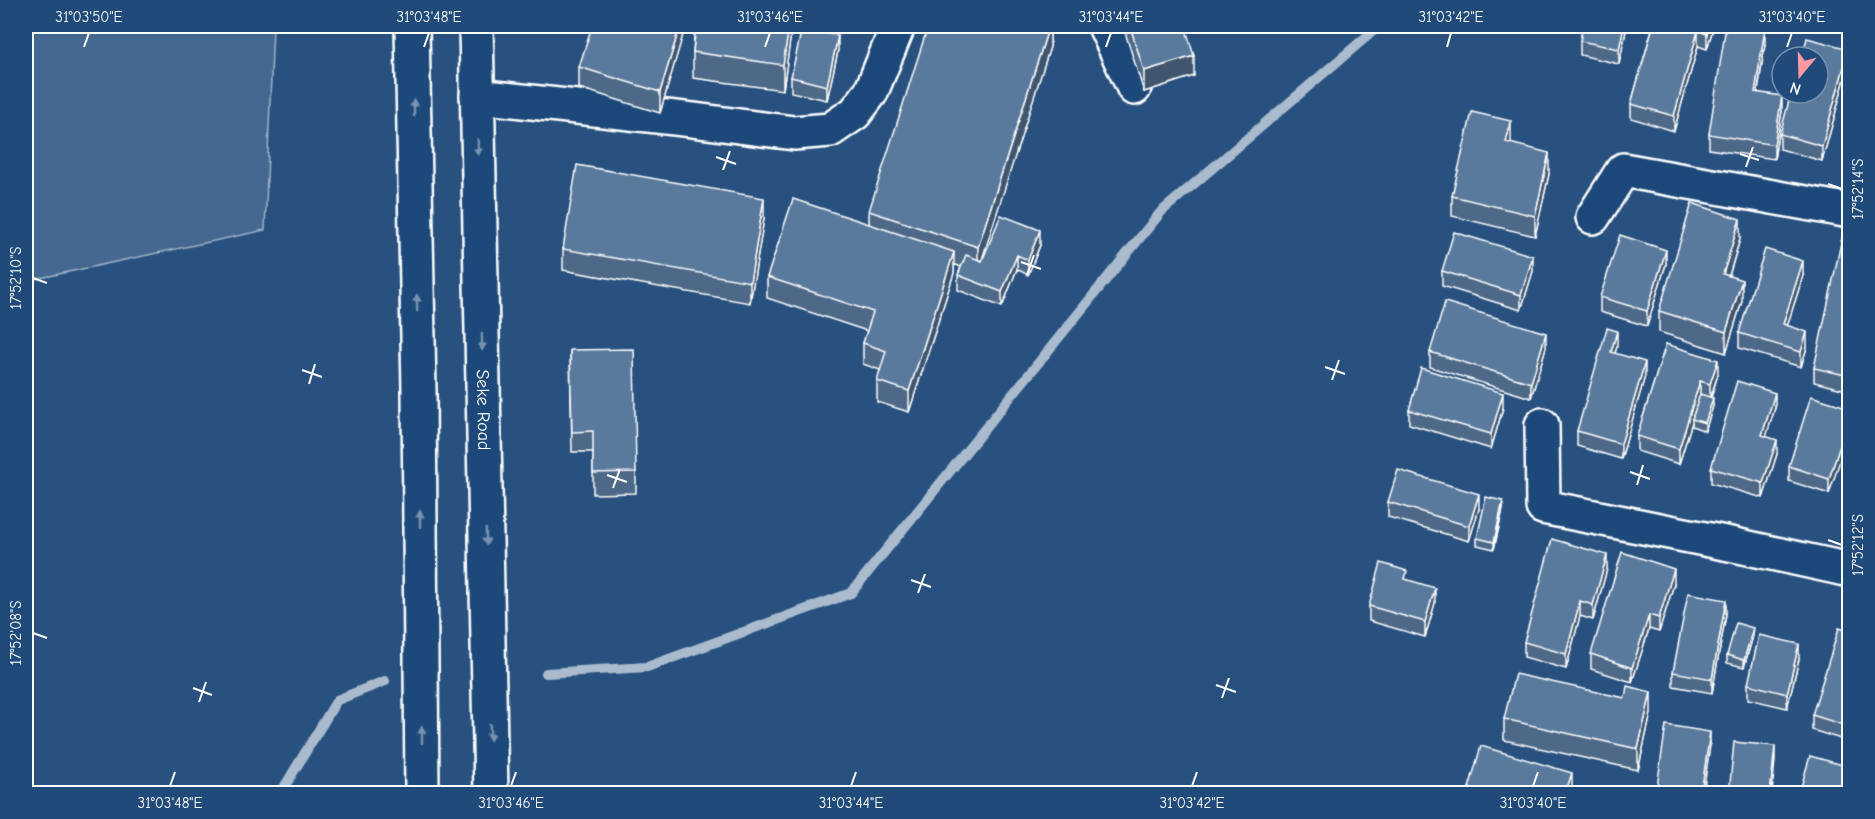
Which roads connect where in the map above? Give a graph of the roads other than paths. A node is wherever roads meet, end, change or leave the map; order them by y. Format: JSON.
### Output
{"nodes":[{"id":1,"x":412,"y":26,"type":"edge"},
{"id":2,"x":476,"y":26,"type":"edge"},
{"id":3,"x":898,"y":26,"type":"edge"},
{"id":4,"x":1105,"y":26,"type":"edge"},
{"id":5,"x":1134,"y":88,"type":"dead end"},
{"id":6,"x":477,"y":96,"type":"junction"},
{"id":7,"x":1850,"y":211,"type":"edge"},
{"id":8,"x":1593,"y":217,"type":"dead end"},
{"id":9,"x":1542,"y":425,"type":"dead end"},
{"id":10,"x":1850,"y":570,"type":"edge"},
{"id":11,"x":422,"y":794,"type":"edge"},
{"id":12,"x":491,"y":794,"type":"edge"}],
"edges":[{"from":11,"to":1,"type":"main road","one_way":true},
{"from":2,"to":6,"type":"main road","name":"Seke Road"},
{"from":3,"to":6,"type":"main road"},
{"from":4,"to":5,"type":"main road"},
{"from":6,"to":12,"type":"main road","name":"Seke Road","one_way":true},
{"from":7,"to":8,"type":"main road"},
{"from":9,"to":10,"type":"main road"}]}
